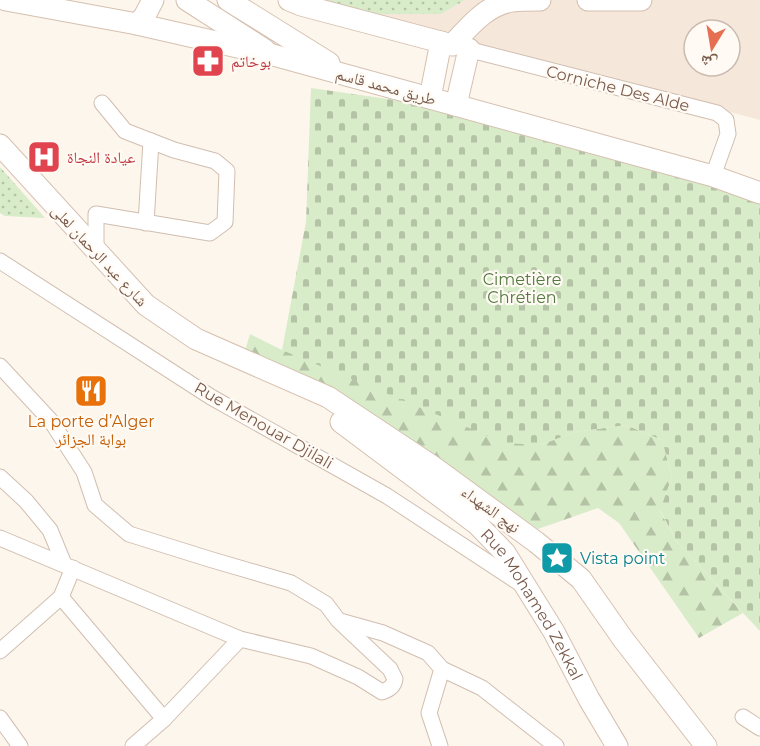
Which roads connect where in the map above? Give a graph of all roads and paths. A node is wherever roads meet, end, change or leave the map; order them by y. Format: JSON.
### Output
{"nodes":[{"id":1,"x":6,"y":0,"type":"edge"},
{"id":2,"x":153,"y":0,"type":"edge"},
{"id":3,"x":187,"y":0,"type":"edge"},
{"id":4,"x":228,"y":0,"type":"edge"},
{"id":5,"x":540,"y":0,"type":"edge"},
{"id":6,"x":588,"y":0,"type":"edge"},
{"id":7,"x":641,"y":0,"type":"edge"},
{"id":8,"x":297,"y":2,"type":"edge"},
{"id":9,"x":246,"y":7,"type":"edge"},
{"id":10,"x":137,"y":24,"type":"junction"},
{"id":11,"x":269,"y":26,"type":"junction"},
{"id":12,"x":454,"y":46,"type":"junction"},
{"id":13,"x":265,"y":50,"type":"junction"},
{"id":14,"x":352,"y":78,"type":"junction"},
{"id":15,"x":430,"y":98,"type":"junction"},
{"id":16,"x":102,"y":103,"type":"dead end"},
{"id":17,"x":456,"y":105,"type":"junction"},
{"id":18,"x":151,"y":141,"type":"junction"},
{"id":19,"x":0,"y":145,"type":"edge"},
{"id":20,"x":713,"y":176,"type":"junction"},
{"id":21,"x":760,"y":193,"type":"edge"},
{"id":22,"x":146,"y":223,"type":"junction"},
{"id":23,"x":96,"y":252,"type":"junction"},
{"id":24,"x":0,"y":261,"type":"edge"},
{"id":25,"x":214,"y":347,"type":"junction"},
{"id":26,"x":0,"y":366,"type":"edge"},
{"id":27,"x":0,"y":477,"type":"edge"},
{"id":28,"x":0,"y":538,"type":"edge"},
{"id":29,"x":69,"y":566,"type":"junction"},
{"id":30,"x":529,"y":589,"type":"junction"},
{"id":31,"x":61,"y":597,"type":"junction"},
{"id":32,"x":338,"y":620,"type":"junction"},
{"id":33,"x":240,"y":639,"type":"junction"},
{"id":34,"x":0,"y":651,"type":"edge"},
{"id":35,"x":442,"y":669,"type":"junction"},
{"id":36,"x":743,"y":717,"type":"dead end"},
{"id":37,"x":0,"y":718,"type":"edge"},
{"id":38,"x":164,"y":719,"type":"junction"},
{"id":39,"x":760,"y":728,"type":"edge"},
{"id":40,"x":20,"y":746,"type":"edge"},
{"id":41,"x":132,"y":746,"type":"edge"},
{"id":42,"x":440,"y":746,"type":"edge"},
{"id":43,"x":556,"y":746,"type":"edge"},
{"id":44,"x":617,"y":746,"type":"edge"},
{"id":45,"x":706,"y":746,"type":"edge"}],
"edges":[{"from":1,"to":10,"type":"street","name":"طريق محمد قاسم"},
{"from":2,"to":10,"type":"street"},
{"from":3,"to":13,"type":"street"},
{"from":4,"to":9,"type":"street"},
{"from":5,"to":12,"type":"street"},
{"from":6,"to":7,"type":"street"},
{"from":8,"to":12,"type":"street"},
{"from":9,"to":11,"type":"street"},
{"from":10,"to":13,"type":"street","name":"طريق محمد قاسم"},
{"from":11,"to":13,"type":"street"},
{"from":11,"to":14,"type":"street"},
{"from":12,"to":15,"type":"street"},
{"from":12,"to":17,"type":"street"},
{"from":12,"to":20,"type":"street","name":"Corniche Des Alde"},
{"from":13,"to":14,"type":"street","name":"طريق محمد قاسم"},
{"from":14,"to":15,"type":"street","name":"طريق محمد قاسم"},
{"from":15,"to":17,"type":"street","name":"طريق محمد قاسم"},
{"from":16,"to":18,"type":"street"},
{"from":17,"to":20,"type":"street","name":"طريق محمد قاسم"},
{"from":18,"to":22,"type":"street"},
{"from":18,"to":22,"type":"street"},
{"from":19,"to":23,"type":"street","name":"شارع عبد الرحمان لعلى"},
{"from":20,"to":21,"type":"street","name":"طريق محمد قاسم"},
{"from":22,"to":23,"type":"street"},
{"from":23,"to":25,"type":"street","name":"شارع عبد الرحمان لعلى"},
{"from":24,"to":30,"type":"street","name":"Rue Menouar Djilali"},
{"from":25,"to":30,"type":"street","name":"Rue Mohamed Zekkal"},
{"from":25,"to":45,"type":"street","name":"نهج الشهداء"},
{"from":26,"to":32,"type":"street"},
{"from":27,"to":29,"type":"street"},
{"from":28,"to":29,"type":"street"},
{"from":29,"to":31,"type":"street"},
{"from":29,"to":33,"type":"street"},
{"from":30,"to":44,"type":"street","name":"Rue Mohamed Zekkal"},
{"from":31,"to":34,"type":"street"},
{"from":31,"to":38,"type":"street"},
{"from":32,"to":33,"type":"street"},
{"from":32,"to":35,"type":"street"},
{"from":33,"to":38,"type":"street"},
{"from":35,"to":42,"type":"street"},
{"from":35,"to":43,"type":"street"},
{"from":36,"to":39,"type":"street"},
{"from":37,"to":40,"type":"street"},
{"from":38,"to":41,"type":"street"}]}
